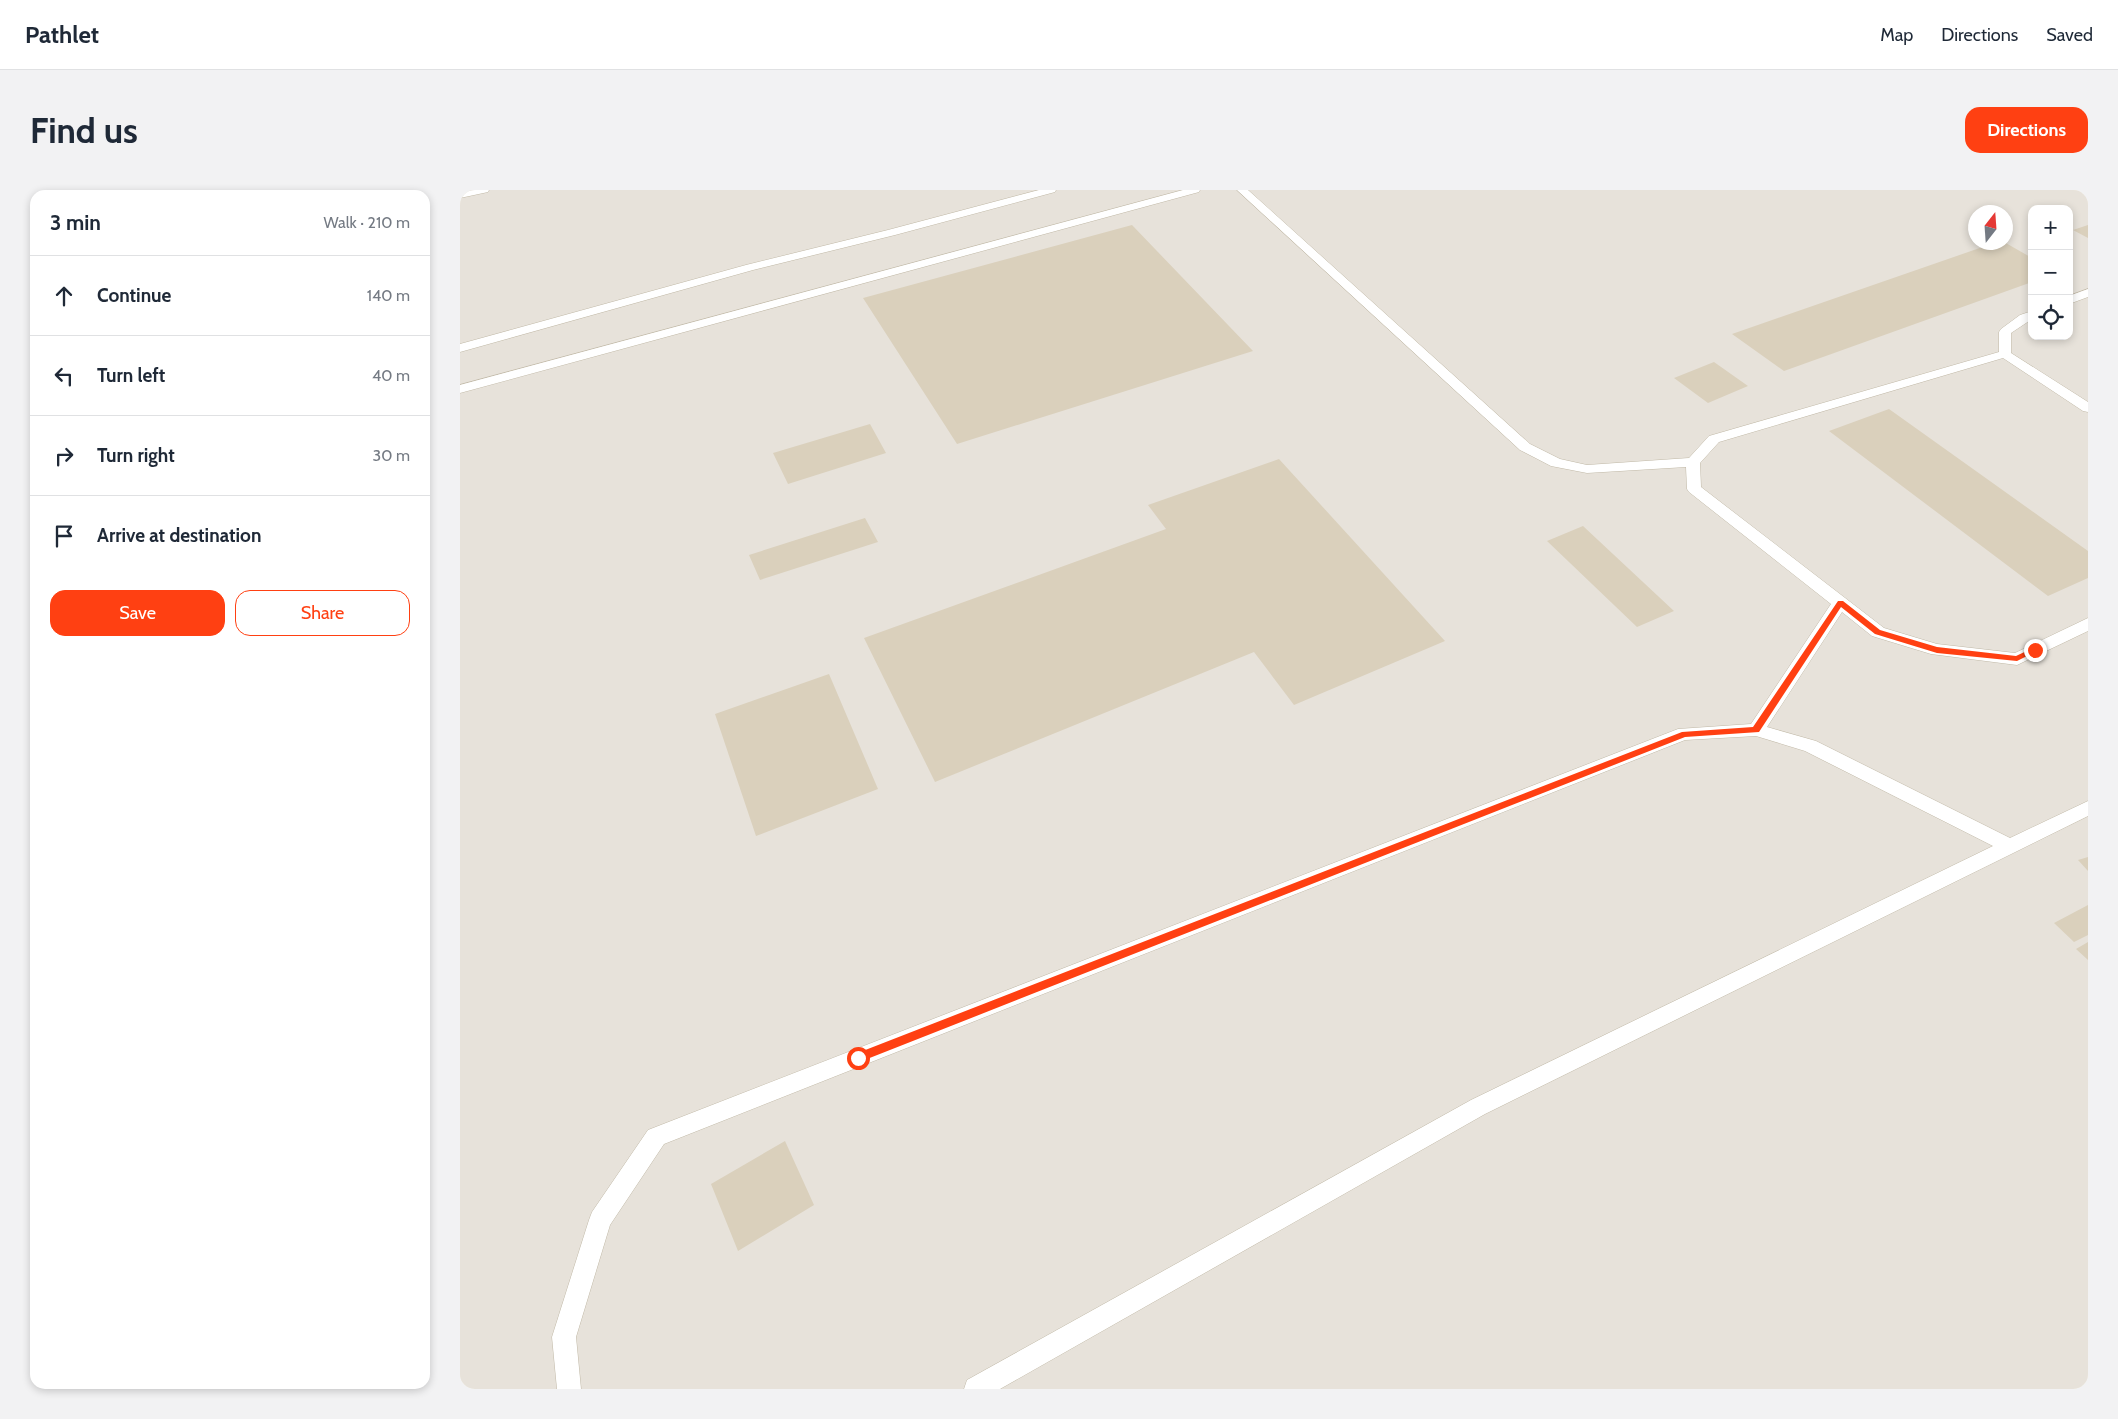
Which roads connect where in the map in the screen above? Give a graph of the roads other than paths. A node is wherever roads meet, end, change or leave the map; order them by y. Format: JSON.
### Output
{"nodes":[{"id":1,"x":484,"y":190,"type":"edge"},
{"id":2,"x":1050,"y":190,"type":"edge"},
{"id":3,"x":1195,"y":190,"type":"edge"},
{"id":4,"x":1242,"y":190,"type":"edge"},
{"id":5,"x":460,"y":195,"type":"edge"},
{"id":6,"x":2088,"y":293,"type":"edge"},
{"id":7,"x":2073,"y":299,"type":"edge"},
{"id":8,"x":2028,"y":316,"type":"edge"},
{"id":9,"x":460,"y":348,"type":"edge"},
{"id":10,"x":2005,"y":354,"type":"junction"},
{"id":11,"x":460,"y":389,"type":"edge"},
{"id":12,"x":2088,"y":408,"type":"edge"},
{"id":13,"x":1692,"y":462,"type":"junction"},
{"id":14,"x":1840,"y":603,"type":"junction"},
{"id":15,"x":2088,"y":624,"type":"edge"},
{"id":16,"x":1756,"y":730,"type":"junction"},
{"id":17,"x":2088,"y":808,"type":"edge"},
{"id":18,"x":2010,"y":846,"type":"junction"},
{"id":19,"x":569,"y":1389,"type":"edge"},
{"id":20,"x":976,"y":1389,"type":"edge"}],
"edges":[{"from":1,"to":5,"type":"lane"},
{"from":2,"to":9,"type":"lane"},
{"from":3,"to":11,"type":"lane"},
{"from":4,"to":13,"type":"lane"},
{"from":6,"to":7,"type":"lane"},
{"from":8,"to":10,"type":"lane"},
{"from":10,"to":12,"type":"lane"},
{"from":10,"to":13,"type":"lane"},
{"from":13,"to":14,"type":"lane"},
{"from":14,"to":15,"type":"lane"},
{"from":14,"to":16,"type":"lane"},
{"from":16,"to":18,"type":"lane"},
{"from":16,"to":19,"type":"lane"},
{"from":17,"to":18,"type":"lane"},
{"from":18,"to":20,"type":"lane"}]}
